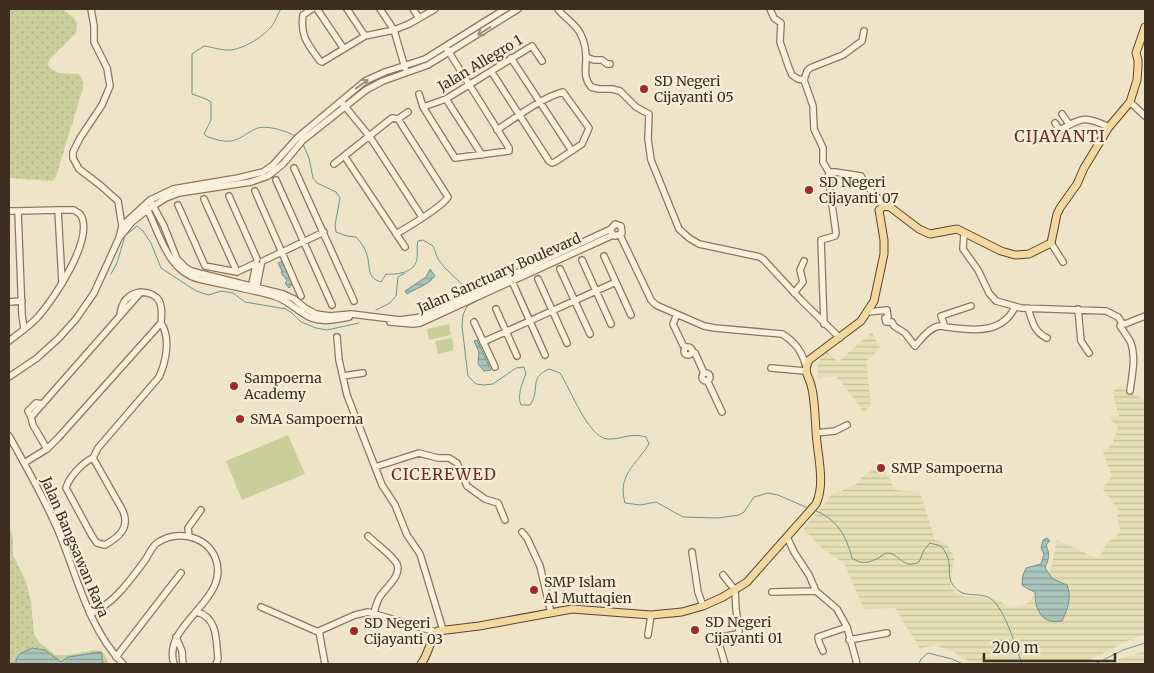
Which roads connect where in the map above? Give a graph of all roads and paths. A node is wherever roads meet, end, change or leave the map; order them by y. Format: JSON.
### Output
{"nodes":[{"id":1,"x":91,"y":9,"type":"edge"},
{"id":2,"x":312,"y":9,"type":"edge"},
{"id":3,"x":317,"y":9,"type":"edge"},
{"id":4,"x":348,"y":9,"type":"edge"},
{"id":5,"x":380,"y":9,"type":"edge"},
{"id":6,"x":413,"y":9,"type":"edge"},
{"id":7,"x":435,"y":9,"type":"edge"},
{"id":8,"x":505,"y":9,"type":"edge"},
{"id":9,"x":518,"y":9,"type":"edge"},
{"id":10,"x":558,"y":9,"type":"edge"},
{"id":11,"x":770,"y":9,"type":"edge"},
{"id":12,"x":419,"y":18,"type":"junction"},
{"id":13,"x":1145,"y":27,"type":"edge"},
{"id":14,"x":394,"y":30,"type":"junction"},
{"id":15,"x":864,"y":31,"type":"dead end"},
{"id":16,"x":366,"y":36,"type":"junction"},
{"id":17,"x":344,"y":49,"type":"junction"},
{"id":18,"x":448,"y":49,"type":"junction"},
{"id":19,"x":586,"y":57,"type":"junction"},
{"id":20,"x":511,"y":58,"type":"junction"},
{"id":21,"x":542,"y":61,"type":"dead end"},
{"id":22,"x":610,"y":64,"type":"dead end"},
{"id":23,"x":404,"y":66,"type":"junction"},
{"id":24,"x":491,"y":71,"type":"junction"},
{"id":25,"x":406,"y":72,"type":"junction"},
{"id":26,"x":804,"y":80,"type":"junction"},
{"id":27,"x":468,"y":84,"type":"junction"},
{"id":28,"x":419,"y":94,"type":"dead end"},
{"id":29,"x":446,"y":99,"type":"junction"},
{"id":30,"x":340,"y":102,"type":"junction"},
{"id":31,"x":1130,"y":102,"type":"junction"},
{"id":32,"x":540,"y":103,"type":"junction"},
{"id":33,"x":346,"y":106,"type":"junction"},
{"id":34,"x":423,"y":107,"type":"junction"},
{"id":35,"x":408,"y":112,"type":"dead end"},
{"id":36,"x":1062,"y":114,"type":"dead end"},
{"id":37,"x":519,"y":116,"type":"junction"},
{"id":38,"x":1145,"y":116,"type":"edge"},
{"id":39,"x":398,"y":119,"type":"junction"},
{"id":40,"x":1055,"y":124,"type":"dead end"},
{"id":41,"x":1069,"y":124,"type":"junction"},
{"id":42,"x":1109,"y":127,"type":"junction"},
{"id":43,"x":497,"y":130,"type":"junction"},
{"id":44,"x":370,"y":137,"type":"junction"},
{"id":45,"x":301,"y":139,"type":"junction"},
{"id":46,"x":572,"y":151,"type":"junction"},
{"id":47,"x":482,"y":155,"type":"junction"},
{"id":48,"x":345,"y":157,"type":"junction"},
{"id":49,"x":334,"y":164,"type":"dead end"},
{"id":50,"x":294,"y":168,"type":"dead end"},
{"id":51,"x":830,"y":174,"type":"junction"},
{"id":52,"x":276,"y":180,"type":"dead end"},
{"id":53,"x":255,"y":191,"type":"dead end"},
{"id":54,"x":230,"y":196,"type":"dead end"},
{"id":55,"x":204,"y":199,"type":"dead end"},
{"id":56,"x":178,"y":204,"type":"dead end"},
{"id":57,"x":148,"y":205,"type":"junction"},
{"id":58,"x":884,"y":206,"type":"junction"},
{"id":59,"x":58,"y":210,"type":"junction"},
{"id":60,"x":18,"y":211,"type":"junction"},
{"id":61,"x":9,"y":212,"type":"edge"},
{"id":62,"x":155,"y":216,"type":"junction"},
{"id":63,"x":422,"y":217,"type":"junction"},
{"id":64,"x":122,"y":226,"type":"junction"},
{"id":65,"x":324,"y":232,"type":"junction"},
{"id":66,"x":964,"y":233,"type":"junction"},
{"id":67,"x":396,"y":234,"type":"junction"},
{"id":68,"x":119,"y":238,"type":"junction"},
{"id":69,"x":164,"y":238,"type":"junction"},
{"id":70,"x":304,"y":242,"type":"junction"},
{"id":71,"x":1051,"y":243,"type":"junction"},
{"id":72,"x":405,"y":248,"type":"dead end"},
{"id":73,"x":282,"y":252,"type":"junction"},
{"id":74,"x":604,"y":256,"type":"dead end"},
{"id":75,"x":582,"y":260,"type":"dead end"},
{"id":76,"x":804,"y":261,"type":"dead end"},
{"id":77,"x":258,"y":262,"type":"junction"},
{"id":78,"x":1063,"y":262,"type":"dead end"},
{"id":79,"x":560,"y":269,"type":"dead end"},
{"id":80,"x":236,"y":272,"type":"junction"},
{"id":81,"x":511,"y":279,"type":"junction"},
{"id":82,"x":538,"y":279,"type":"dead end"},
{"id":83,"x":62,"y":282,"type":"junction"},
{"id":84,"x":616,"y":282,"type":"junction"},
{"id":85,"x":253,"y":289,"type":"junction"},
{"id":86,"x":596,"y":291,"type":"junction"},
{"id":87,"x":794,"y":293,"type":"junction"},
{"id":88,"x":301,"y":296,"type":"dead end"},
{"id":89,"x":574,"y":300,"type":"junction"},
{"id":90,"x":22,"y":301,"type":"junction"},
{"id":91,"x":354,"y":301,"type":"dead end"},
{"id":92,"x":9,"y":302,"type":"edge"},
{"id":93,"x":332,"y":305,"type":"dead end"},
{"id":94,"x":971,"y":306,"type":"dead end"},
{"id":95,"x":1015,"y":307,"type":"junction"},
{"id":96,"x":1028,"y":308,"type":"junction"},
{"id":97,"x":496,"y":309,"type":"dead end"},
{"id":98,"x":1078,"y":309,"type":"junction"},
{"id":99,"x":552,"y":311,"type":"junction"},
{"id":100,"x":867,"y":312,"type":"junction"},
{"id":101,"x":677,"y":314,"type":"junction"},
{"id":102,"x":631,"y":316,"type":"dead end"},
{"id":103,"x":1145,"y":316,"type":"edge"},
{"id":104,"x":683,"y":317,"type":"junction"},
{"id":105,"x":530,"y":321,"type":"junction"},
{"id":106,"x":474,"y":322,"type":"dead end"},
{"id":107,"x":161,"y":323,"type":"junction"},
{"id":108,"x":1122,"y":323,"type":"junction"},
{"id":109,"x":611,"y":324,"type":"dead end"},
{"id":110,"x":824,"y":324,"type":"junction"},
{"id":111,"x":945,"y":327,"type":"junction"},
{"id":112,"x":24,"y":329,"type":"junction"},
{"id":113,"x":677,"y":331,"type":"junction"},
{"id":114,"x":506,"y":332,"type":"junction"},
{"id":115,"x":590,"y":334,"type":"dead end"},
{"id":116,"x":337,"y":337,"type":"dead end"},
{"id":117,"x":840,"y":338,"type":"junction"},
{"id":118,"x":1047,"y":338,"type":"dead end"},
{"id":119,"x":9,"y":340,"type":"edge"},
{"id":120,"x":483,"y":342,"type":"junction"},
{"id":121,"x":567,"y":343,"type":"dead end"},
{"id":122,"x":1089,"y":353,"type":"dead end"},
{"id":123,"x":545,"y":355,"type":"dead end"},
{"id":124,"x":517,"y":356,"type":"dead end"},
{"id":125,"x":495,"y":367,"type":"dead end"},
{"id":126,"x":771,"y":368,"type":"dead end"},
{"id":127,"x":806,"y":369,"type":"junction"},
{"id":128,"x":363,"y":373,"type":"dead end"},
{"id":129,"x":343,"y":376,"type":"junction"},
{"id":130,"x":9,"y":377,"type":"edge"},
{"id":131,"x":1130,"y":391,"type":"dead end"},
{"id":132,"x":722,"y":412,"type":"dead end"},
{"id":133,"x":847,"y":425,"type":"dead end"},
{"id":134,"x":816,"y":433,"type":"junction"},
{"id":135,"x":9,"y":436,"type":"edge"},
{"id":136,"x":47,"y":449,"type":"junction"},
{"id":137,"x":93,"y":458,"type":"junction"},
{"id":138,"x":24,"y":463,"type":"junction"},
{"id":139,"x":375,"y":467,"type":"junction"},
{"id":140,"x":202,"y":510,"type":"dead end"},
{"id":141,"x":505,"y":520,"type":"dead end"},
{"id":142,"x":522,"y":532,"type":"dead end"},
{"id":143,"x":189,"y":536,"type":"junction"},
{"id":144,"x":368,"y":536,"type":"dead end"},
{"id":145,"x":787,"y":537,"type":"junction"},
{"id":146,"x":692,"y":552,"type":"dead end"},
{"id":147,"x":181,"y":573,"type":"dead end"},
{"id":148,"x":723,"y":575,"type":"dead end"},
{"id":149,"x":735,"y":590,"type":"junction"},
{"id":150,"x":816,"y":591,"type":"junction"},
{"id":151,"x":772,"y":592,"type":"dead end"},
{"id":152,"x":703,"y":606,"type":"junction"},
{"id":153,"x":261,"y":607,"type":"dead end"},
{"id":154,"x":197,"y":612,"type":"junction"},
{"id":155,"x":374,"y":613,"type":"junction"},
{"id":156,"x":551,"y":613,"type":"junction"},
{"id":157,"x":90,"y":614,"type":"junction"},
{"id":158,"x":650,"y":615,"type":"junction"},
{"id":159,"x":847,"y":627,"type":"junction"},
{"id":160,"x":319,"y":631,"type":"junction"},
{"id":161,"x":440,"y":631,"type":"junction"},
{"id":162,"x":887,"y":633,"type":"dead end"},
{"id":163,"x":648,"y":635,"type":"dead end"},
{"id":164,"x":176,"y":638,"type":"junction"},
{"id":165,"x":850,"y":640,"type":"junction"},
{"id":166,"x":823,"y":651,"type":"dead end"},
{"id":167,"x":116,"y":657,"type":"junction"},
{"id":168,"x":123,"y":664,"type":"edge"},
{"id":169,"x":174,"y":664,"type":"edge"},
{"id":170,"x":183,"y":664,"type":"edge"},
{"id":171,"x":216,"y":664,"type":"edge"},
{"id":172,"x":325,"y":664,"type":"edge"},
{"id":173,"x":421,"y":664,"type":"edge"},
{"id":174,"x":725,"y":664,"type":"edge"},
{"id":175,"x":857,"y":664,"type":"edge"}],
"edges":[{"from":1,"to":64,"type":"street"},
{"from":2,"to":17,"type":"street"},
{"from":3,"to":17,"type":"street"},
{"from":4,"to":16,"type":"street"},
{"from":5,"to":14,"type":"street"},
{"from":6,"to":12,"type":"street"},
{"from":7,"to":12,"type":"street"},
{"from":8,"to":18,"type":"street"},
{"from":9,"to":18,"type":"street","one_way":true},
{"from":10,"to":19,"type":"street"},
{"from":11,"to":26,"type":"street"},
{"from":12,"to":14,"type":"street"},
{"from":13,"to":31,"type":"main road"},
{"from":14,"to":16,"type":"street"},
{"from":14,"to":23,"type":"street"},
{"from":15,"to":26,"type":"street"},
{"from":16,"to":17,"type":"street"},
{"from":18,"to":23,"type":"street"},
{"from":18,"to":25,"type":"street"},
{"from":18,"to":27,"type":"street"},
{"from":19,"to":22,"type":"street"},
{"from":19,"to":87,"type":"street"},
{"from":20,"to":21,"type":"street","name":"Jalan Allegro 1"},
{"from":20,"to":24,"type":"street","name":"Jalan Allegro 1"},
{"from":20,"to":32,"type":"street"},
{"from":23,"to":25,"type":"street"},
{"from":30,"to":23,"type":"street","one_way":true},
{"from":24,"to":27,"type":"street","name":"Jalan Allegro 1"},
{"from":24,"to":37,"type":"street"},
{"from":25,"to":33,"type":"street"},
{"from":26,"to":51,"type":"street"},
{"from":27,"to":29,"type":"street","name":"Jalan Allegro 1"},
{"from":27,"to":43,"type":"street"},
{"from":28,"to":34,"type":"street"},
{"from":29,"to":34,"type":"street","name":"Jalan Allegro 1"},
{"from":29,"to":47,"type":"street"},
{"from":30,"to":33,"type":"street"},
{"from":30,"to":45,"type":"street"},
{"from":31,"to":38,"type":"street"},
{"from":31,"to":42,"type":"main road"},
{"from":32,"to":37,"type":"street"},
{"from":32,"to":46,"type":"street"},
{"from":32,"to":46,"type":"street"},
{"from":33,"to":44,"type":"street"},
{"from":33,"to":45,"type":"street"},
{"from":34,"to":47,"type":"street"},
{"from":35,"to":39,"type":"street"},
{"from":36,"to":41,"type":"street"},
{"from":37,"to":43,"type":"street"},
{"from":37,"to":46,"type":"street"},
{"from":39,"to":44,"type":"street"},
{"from":39,"to":63,"type":"street"},
{"from":40,"to":41,"type":"street"},
{"from":41,"to":42,"type":"street"},
{"from":42,"to":71,"type":"main road"},
{"from":43,"to":47,"type":"street"},
{"from":44,"to":48,"type":"street"},
{"from":44,"to":63,"type":"street"},
{"from":45,"to":57,"type":"street"},
{"from":48,"to":49,"type":"street"},
{"from":48,"to":67,"type":"street"},
{"from":50,"to":65,"type":"street"},
{"from":51,"to":58,"type":"street"},
{"from":51,"to":110,"type":"street"},
{"from":52,"to":70,"type":"street"},
{"from":53,"to":73,"type":"street"},
{"from":54,"to":77,"type":"street"},
{"from":55,"to":80,"type":"street"},
{"from":56,"to":80,"type":"street"},
{"from":57,"to":62,"type":"street","name":"Jalan Sanctuary Boulevard"},
{"from":57,"to":64,"type":"street"},
{"from":57,"to":68,"type":"street"},
{"from":58,"to":66,"type":"main road"},
{"from":58,"to":100,"type":"main road"},
{"from":59,"to":60,"type":"street"},
{"from":59,"to":83,"type":"street"},
{"from":59,"to":83,"type":"street"},
{"from":60,"to":61,"type":"street"},
{"from":60,"to":90,"type":"street"},
{"from":62,"to":69,"type":"street","name":"Jalan Sanctuary Boulevard"},
{"from":62,"to":69,"type":"street","name":"Jalan Sanctuary Boulevard"},
{"from":63,"to":67,"type":"street"},
{"from":64,"to":68,"type":"street"},
{"from":65,"to":70,"type":"street"},
{"from":65,"to":91,"type":"street"},
{"from":66,"to":71,"type":"main road"},
{"from":66,"to":95,"type":"street"},
{"from":67,"to":72,"type":"street"},
{"from":68,"to":130,"type":"street"},
{"from":69,"to":85,"type":"street","name":"Jalan Sanctuary Boulevard"},
{"from":70,"to":73,"type":"street"},
{"from":70,"to":93,"type":"street"},
{"from":71,"to":78,"type":"street"},
{"from":73,"to":77,"type":"street"},
{"from":73,"to":88,"type":"street"},
{"from":74,"to":84,"type":"street"},
{"from":75,"to":86,"type":"street"},
{"from":76,"to":87,"type":"street"},
{"from":77,"to":80,"type":"street"},
{"from":77,"to":85,"type":"street"},
{"from":79,"to":89,"type":"street"},
{"from":81,"to":85,"type":"street","name":"Jalan Sanctuary Boulevard"},
{"from":81,"to":101,"type":"street","name":"Jalan Sanctuary Boulevard"},
{"from":81,"to":105,"type":"street"},
{"from":82,"to":99,"type":"street"},
{"from":83,"to":112,"type":"street"},
{"from":84,"to":86,"type":"street"},
{"from":84,"to":102,"type":"street"},
{"from":86,"to":89,"type":"street"},
{"from":86,"to":109,"type":"street"},
{"from":87,"to":110,"type":"street"},
{"from":89,"to":99,"type":"street"},
{"from":89,"to":115,"type":"street"},
{"from":90,"to":92,"type":"street"},
{"from":90,"to":112,"type":"street"},
{"from":94,"to":111,"type":"street"},
{"from":95,"to":96,"type":"street"},
{"from":95,"to":111,"type":"street"},
{"from":96,"to":98,"type":"street"},
{"from":96,"to":118,"type":"street"},
{"from":97,"to":114,"type":"street"},
{"from":98,"to":108,"type":"street"},
{"from":98,"to":122,"type":"street"},
{"from":99,"to":105,"type":"street"},
{"from":99,"to":121,"type":"street"},
{"from":100,"to":111,"type":"street"},
{"from":100,"to":117,"type":"main road"},
{"from":101,"to":104,"type":"street"},
{"from":101,"to":113,"type":"street"},
{"from":103,"to":108,"type":"street"},
{"from":104,"to":113,"type":"street"},
{"from":104,"to":127,"type":"street"},
{"from":105,"to":114,"type":"street"},
{"from":105,"to":123,"type":"street"},
{"from":106,"to":120,"type":"street"},
{"from":107,"to":136,"type":"street"},
{"from":107,"to":136,"type":"street"},
{"from":107,"to":137,"type":"street"},
{"from":108,"to":131,"type":"street"},
{"from":110,"to":117,"type":"street"},
{"from":112,"to":119,"type":"street"},
{"from":113,"to":132,"type":"street"},
{"from":114,"to":120,"type":"street"},
{"from":114,"to":124,"type":"street"},
{"from":116,"to":129,"type":"street"},
{"from":117,"to":127,"type":"main road"},
{"from":120,"to":125,"type":"street"},
{"from":126,"to":127,"type":"street"},
{"from":127,"to":134,"type":"main road"},
{"from":128,"to":129,"type":"street"},
{"from":129,"to":139,"type":"street"},
{"from":133,"to":134,"type":"street"},
{"from":134,"to":145,"type":"main road"},
{"from":135,"to":138,"type":"street","name":"Jalan Bangsawan Raya"},
{"from":136,"to":138,"type":"street"},
{"from":137,"to":137,"type":"street"},
{"from":138,"to":157,"type":"street","name":"Jalan Bangsawan Raya"},
{"from":139,"to":141,"type":"street"},
{"from":139,"to":161,"type":"street"},
{"from":140,"to":143,"type":"street"},
{"from":142,"to":156,"type":"street"},
{"from":143,"to":154,"type":"street"},
{"from":143,"to":157,"type":"street"},
{"from":144,"to":155,"type":"street"},
{"from":145,"to":149,"type":"main road"},
{"from":145,"to":150,"type":"street"},
{"from":146,"to":152,"type":"street"},
{"from":147,"to":167,"type":"street"},
{"from":148,"to":149,"type":"street"},
{"from":149,"to":152,"type":"main road"},
{"from":149,"to":174,"type":"street"},
{"from":150,"to":151,"type":"street"},
{"from":150,"to":159,"type":"street"},
{"from":152,"to":158,"type":"main road"},
{"from":153,"to":160,"type":"street"},
{"from":154,"to":164,"type":"street"},
{"from":154,"to":171,"type":"street"},
{"from":155,"to":160,"type":"street"},
{"from":155,"to":161,"type":"street"},
{"from":156,"to":158,"type":"main road"},
{"from":156,"to":161,"type":"main road"},
{"from":157,"to":167,"type":"street","name":"Jalan Bangsawan Raya"},
{"from":158,"to":163,"type":"street"},
{"from":159,"to":165,"type":"street"},
{"from":159,"to":166,"type":"street"},
{"from":160,"to":172,"type":"street"},
{"from":161,"to":173,"type":"main road"},
{"from":162,"to":165,"type":"street"},
{"from":164,"to":169,"type":"street"},
{"from":164,"to":170,"type":"street"},
{"from":165,"to":175,"type":"street"},
{"from":167,"to":168,"type":"street","name":"Jalan Bangsawan Raya"}]}
